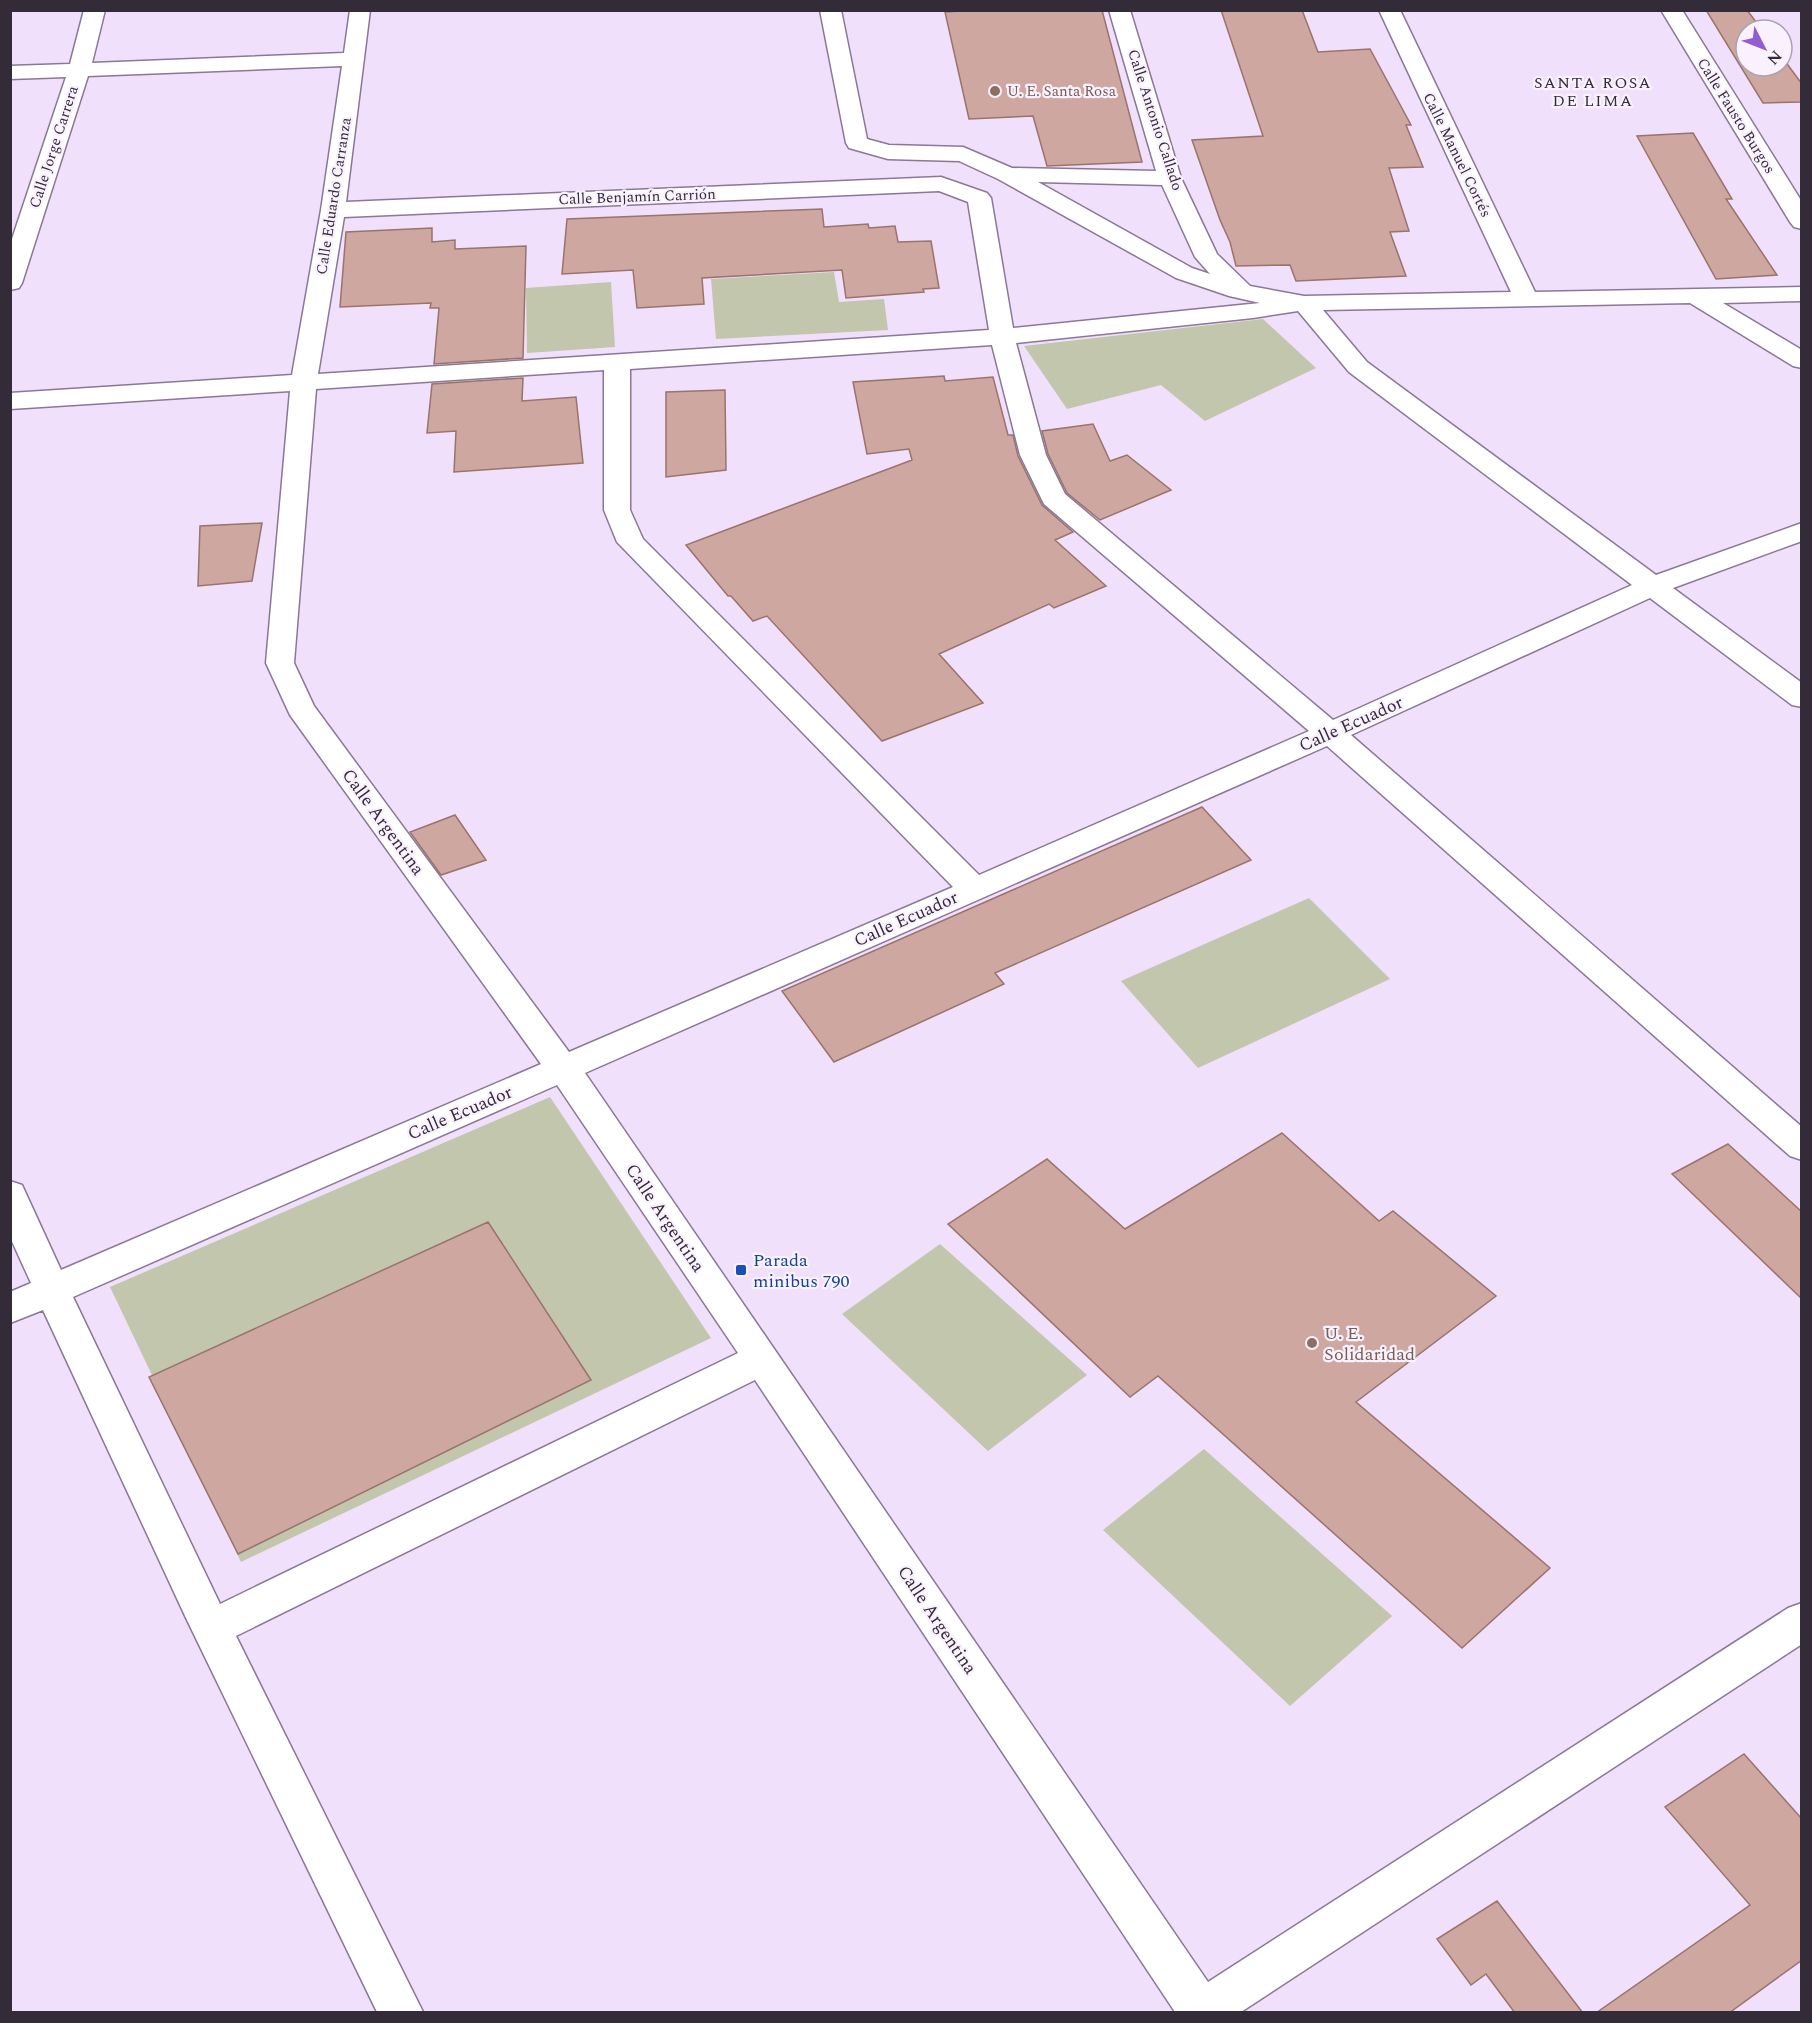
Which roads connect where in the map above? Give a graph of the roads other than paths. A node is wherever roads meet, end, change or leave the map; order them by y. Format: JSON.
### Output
{"nodes":[{"id":1,"x":95,"y":10,"type":"edge"},
{"id":2,"x":360,"y":10,"type":"edge"},
{"id":3,"x":830,"y":10,"type":"edge"},
{"id":4,"x":1119,"y":10,"type":"edge"},
{"id":5,"x":1389,"y":10,"type":"edge"},
{"id":6,"x":1671,"y":10,"type":"edge"},
{"id":7,"x":354,"y":58,"type":"junction"},
{"id":8,"x":79,"y":70,"type":"junction"},
{"id":9,"x":10,"y":73,"type":"edge"},
{"id":10,"x":1006,"y":174,"type":"junction"},
{"id":11,"x":1170,"y":177,"type":"junction"},
{"id":12,"x":333,"y":210,"type":"junction"},
{"id":13,"x":1802,"y":222,"type":"edge"},
{"id":14,"x":10,"y":283,"type":"edge"},
{"id":15,"x":1242,"y":292,"type":"junction"},
{"id":16,"x":1802,"y":294,"type":"edge"},
{"id":17,"x":1695,"y":296,"type":"junction"},
{"id":18,"x":1526,"y":298,"type":"junction"},
{"id":19,"x":1304,"y":303,"type":"junction"},
{"id":20,"x":1002,"y":337,"type":"junction"},
{"id":21,"x":1802,"y":361,"type":"edge"},
{"id":22,"x":617,"y":363,"type":"junction"},
{"id":23,"x":304,"y":381,"type":"junction"},
{"id":24,"x":10,"y":401,"type":"edge"},
{"id":25,"x":1802,"y":531,"type":"edge"},
{"id":26,"x":1653,"y":586,"type":"junction"},
{"id":27,"x":1802,"y":698,"type":"edge"},
{"id":28,"x":1330,"y":734,"type":"junction"},
{"id":29,"x":974,"y":889,"type":"junction"},
{"id":30,"x":563,"y":1068,"type":"junction"},
{"id":31,"x":1802,"y":1147,"type":"edge"},
{"id":32,"x":10,"y":1195,"type":"edge"},
{"id":33,"x":52,"y":1290,"type":"junction"},
{"id":34,"x":10,"y":1308,"type":"edge"},
{"id":35,"x":762,"y":1359,"type":"junction"},
{"id":36,"x":1802,"y":1621,"type":"edge"},
{"id":37,"x":212,"y":1628,"type":"junction"},
{"id":38,"x":400,"y":2013,"type":"edge"},
{"id":39,"x":1201,"y":2013,"type":"edge"}],
"edges":[{"from":1,"to":8,"type":"street","name":"Calle Jorge Carrera"},
{"from":2,"to":7,"type":"street","name":"Calle Eduardo Carranza"},
{"from":3,"to":10,"type":"street"},
{"from":4,"to":11,"type":"street","name":"Calle Antonio Callado"},
{"from":5,"to":18,"type":"street","name":"Calle Manuel Cortés"},
{"from":6,"to":13,"type":"street","name":"Calle Fausto Burgos"},
{"from":7,"to":8,"type":"street"},
{"from":7,"to":12,"type":"street","name":"Calle Eduardo Carranza"},
{"from":8,"to":9,"type":"street"},
{"from":8,"to":14,"type":"street","name":"Calle Jorge Carrera"},
{"from":10,"to":11,"type":"street"},
{"from":10,"to":15,"type":"street"},
{"from":11,"to":15,"type":"street","name":"Calle Antonio Callado"},
{"from":12,"to":20,"type":"street","name":"Calle Benjamín Carrión"},
{"from":12,"to":23,"type":"street","name":"Calle Eduardo Carranza"},
{"from":15,"to":19,"type":"street"},
{"from":16,"to":17,"type":"street"},
{"from":17,"to":18,"type":"street"},
{"from":17,"to":21,"type":"street"},
{"from":18,"to":19,"type":"street"},
{"from":19,"to":20,"type":"street"},
{"from":19,"to":26,"type":"street"},
{"from":20,"to":22,"type":"street"},
{"from":20,"to":28,"type":"street"},
{"from":22,"to":23,"type":"street"},
{"from":22,"to":29,"type":"street"},
{"from":23,"to":24,"type":"street"},
{"from":23,"to":30,"type":"street","name":"Calle Argentina"},
{"from":25,"to":26,"type":"street","name":"Calle Ecuador"},
{"from":26,"to":27,"type":"street"},
{"from":26,"to":28,"type":"street","name":"Calle Ecuador"},
{"from":28,"to":29,"type":"street","name":"Calle Ecuador"},
{"from":28,"to":31,"type":"street"},
{"from":29,"to":30,"type":"street","name":"Calle Ecuador"},
{"from":30,"to":33,"type":"street","name":"Calle Ecuador"},
{"from":30,"to":35,"type":"street","name":"Calle Argentina"},
{"from":32,"to":33,"type":"street"},
{"from":33,"to":34,"type":"street","name":"Calle Ecuador"},
{"from":33,"to":37,"type":"street"},
{"from":35,"to":37,"type":"street"},
{"from":35,"to":39,"type":"street","name":"Calle Argentina"},
{"from":36,"to":39,"type":"street"},
{"from":37,"to":38,"type":"street"}]}
